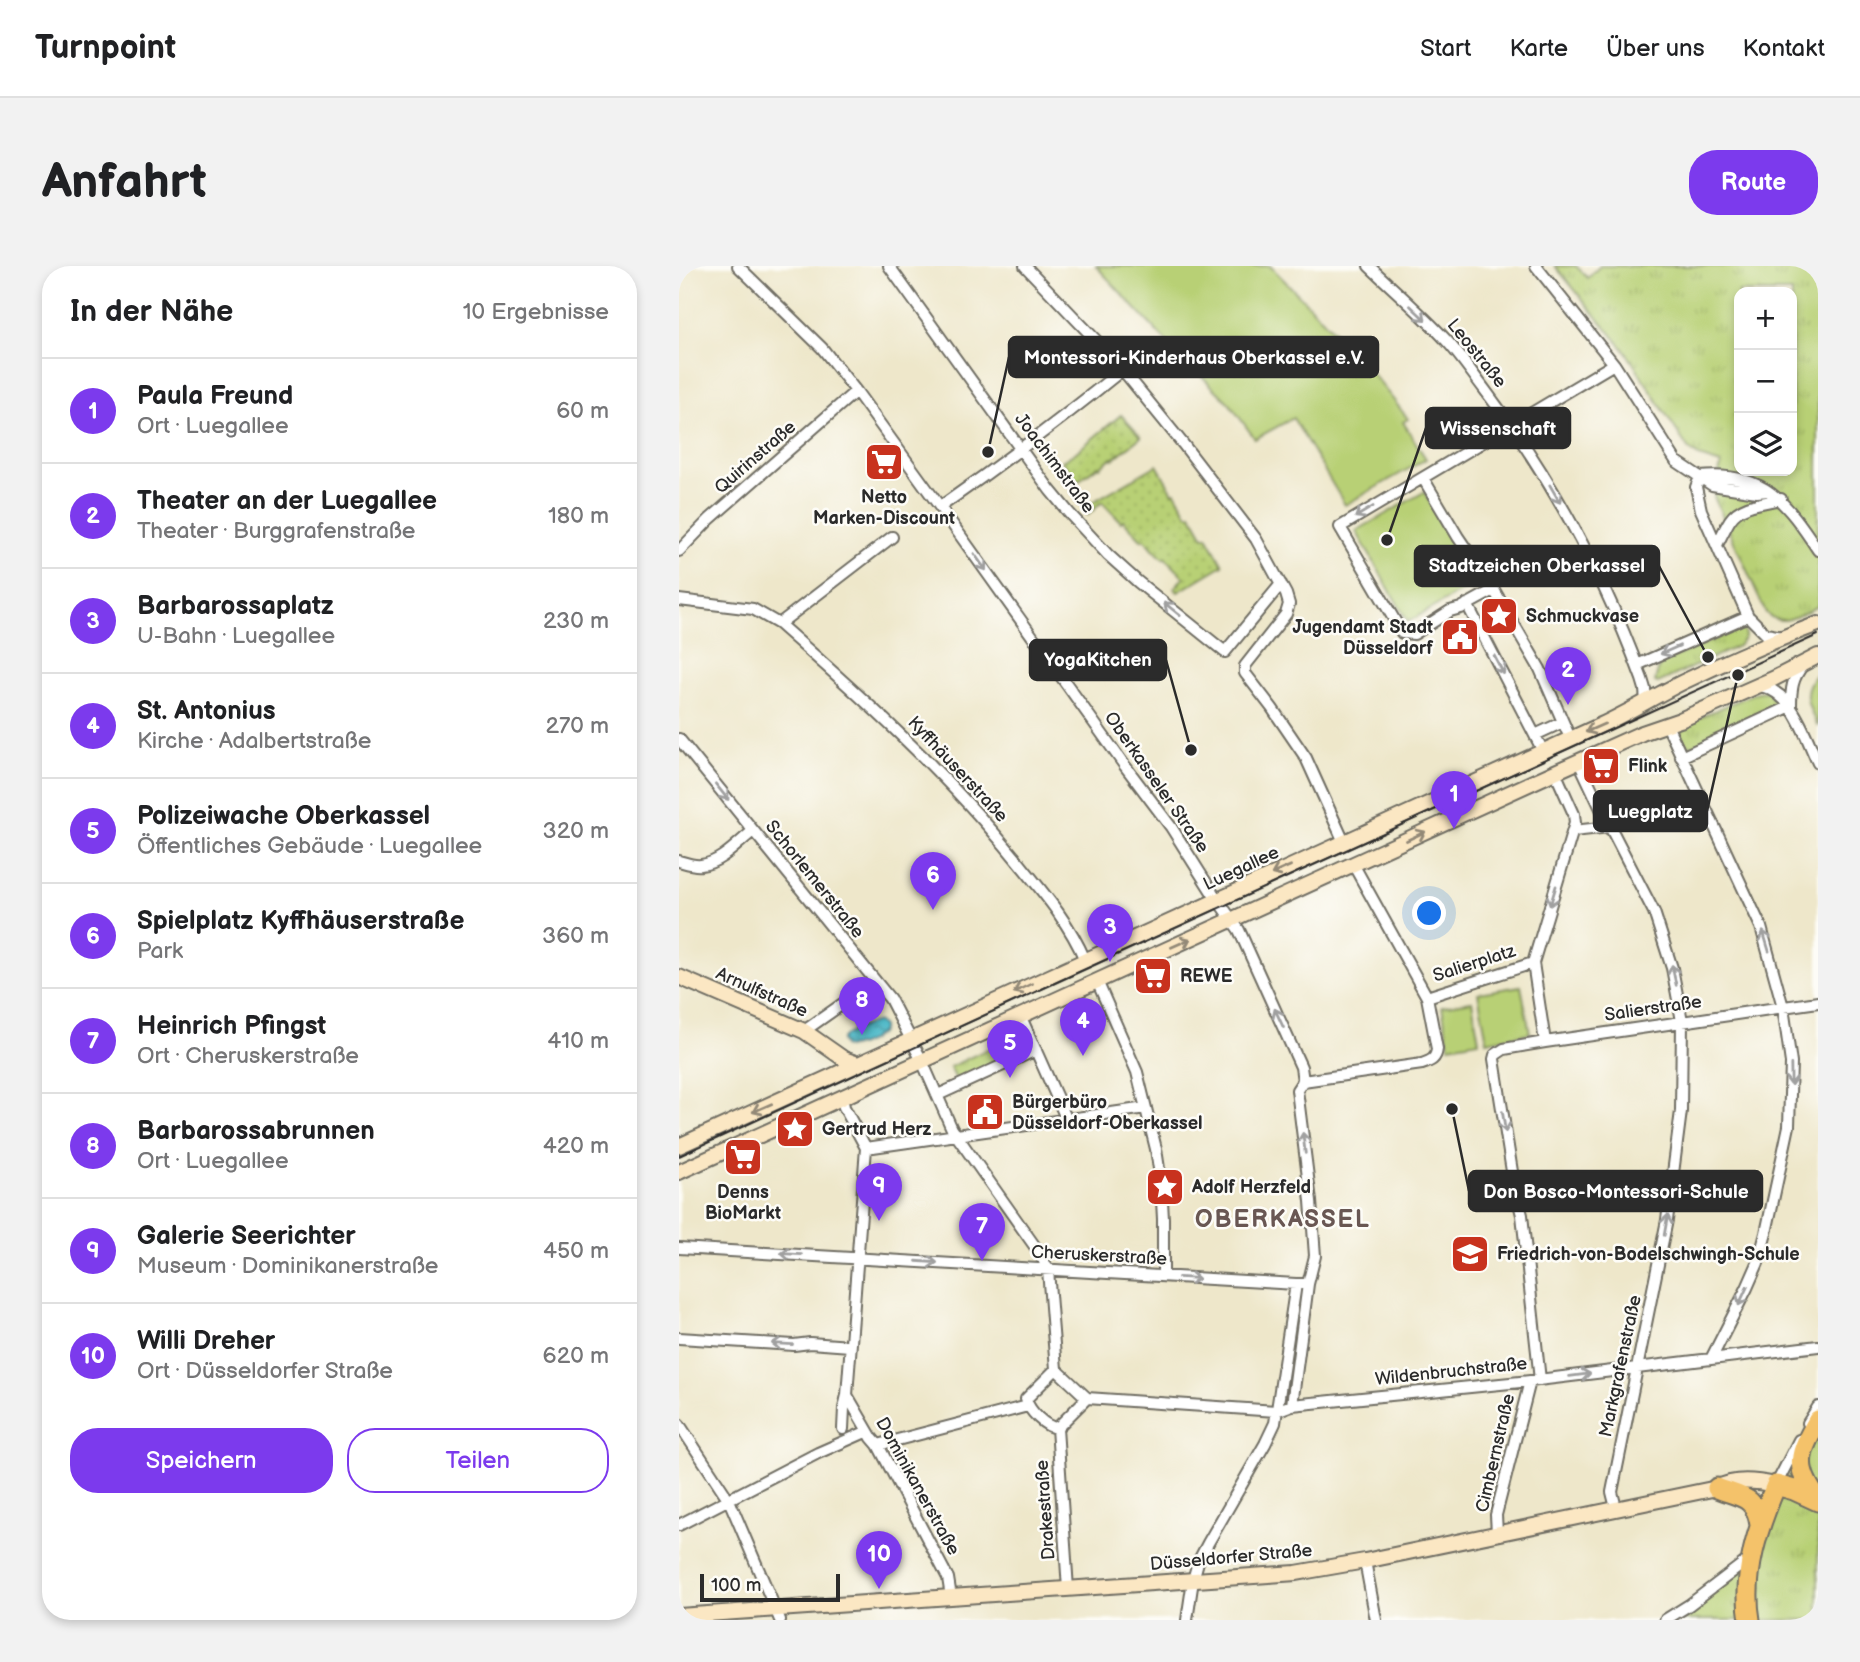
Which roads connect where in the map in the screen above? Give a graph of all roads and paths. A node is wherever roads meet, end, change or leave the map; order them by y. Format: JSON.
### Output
{"nodes":[{"id":1,"x":738,"y":266,"type":"edge"},
{"id":2,"x":889,"y":266,"type":"edge"},
{"id":3,"x":1025,"y":266,"type":"edge"},
{"id":4,"x":1369,"y":266,"type":"edge"},
{"id":5,"x":1536,"y":266,"type":"edge"},
{"id":6,"x":1614,"y":364,"type":"junction"},
{"id":7,"x":1122,"y":370,"type":"junction"},
{"id":8,"x":856,"y":391,"type":"junction"},
{"id":9,"x":1512,"y":425,"type":"junction"},
{"id":10,"x":1022,"y":449,"type":"junction"},
{"id":11,"x":1700,"y":477,"type":"junction"},
{"id":12,"x":1423,"y":478,"type":"junction"},
{"id":13,"x":1781,"y":499,"type":"junction"},
{"id":14,"x":940,"y":507,"type":"junction"},
{"id":15,"x":892,"y":537,"type":"dead end"},
{"id":16,"x":1717,"y":545,"type":"junction"},
{"id":17,"x":1818,"y":550,"type":"edge"},
{"id":18,"x":679,"y":551,"type":"edge"},
{"id":19,"x":1281,"y":584,"type":"junction"},
{"id":20,"x":1494,"y":590,"type":"junction"},
{"id":21,"x":679,"y":600,"type":"edge"},
{"id":22,"x":1467,"y":604,"type":"junction"},
{"id":23,"x":1748,"y":616,"type":"junction"},
{"id":24,"x":779,"y":624,"type":"junction"},
{"id":25,"x":1818,"y":624,"type":"edge"},
{"id":26,"x":1784,"y":637,"type":"junction"},
{"id":27,"x":1818,"y":656,"type":"edge"},
{"id":28,"x":1637,"y":665,"type":"junction"},
{"id":29,"x":1803,"y":665,"type":"junction"},
{"id":30,"x":1758,"y":686,"type":"junction"},
{"id":31,"x":1646,"y":703,"type":"junction"},
{"id":32,"x":1791,"y":706,"type":"junction"},
{"id":33,"x":1563,"y":722,"type":"junction"},
{"id":34,"x":1667,"y":725,"type":"junction"},
{"id":35,"x":1535,"y":736,"type":"junction"},
{"id":36,"x":1570,"y":738,"type":"junction"},
{"id":37,"x":679,"y":739,"type":"edge"},
{"id":38,"x":1543,"y":751,"type":"junction"},
{"id":39,"x":1681,"y":757,"type":"junction"},
{"id":40,"x":1579,"y":762,"type":"junction"},
{"id":41,"x":1818,"y":763,"type":"edge"},
{"id":42,"x":1555,"y":772,"type":"junction"},
{"id":43,"x":1610,"y":827,"type":"junction"},
{"id":44,"x":753,"y":831,"type":"junction"},
{"id":45,"x":1573,"y":831,"type":"junction"},
{"id":46,"x":1343,"y":842,"type":"junction"},
{"id":47,"x":679,"y":861,"type":"edge"},
{"id":48,"x":1353,"y":864,"type":"junction"},
{"id":49,"x":1217,"y":900,"type":"junction"},
{"id":50,"x":1233,"y":919,"type":"junction"},
{"id":51,"x":1086,"y":960,"type":"junction"},
{"id":52,"x":1533,"y":963,"type":"junction"},
{"id":53,"x":679,"y":977,"type":"edge"},
{"id":54,"x":876,"y":981,"type":"junction"},
{"id":55,"x":1097,"y":981,"type":"junction"},
{"id":56,"x":1427,"y":997,"type":"junction"},
{"id":57,"x":1818,"y":1002,"type":"edge"},
{"id":58,"x":1783,"y":1007,"type":"junction"},
{"id":59,"x":1020,"y":1016,"type":"junction"},
{"id":60,"x":1682,"y":1021,"type":"junction"},
{"id":61,"x":804,"y":1031,"type":"junction"},
{"id":62,"x":1545,"y":1042,"type":"junction"},
{"id":63,"x":913,"y":1043,"type":"junction"},
{"id":64,"x":827,"y":1047,"type":"junction"},
{"id":65,"x":1036,"y":1050,"type":"junction"},
{"id":66,"x":1495,"y":1055,"type":"joint"},
{"id":67,"x":922,"y":1061,"type":"junction"},
{"id":68,"x":851,"y":1062,"type":"junction"},
{"id":69,"x":824,"y":1080,"type":"junction"},
{"id":70,"x":1303,"y":1081,"type":"junction"},
{"id":71,"x":938,"y":1095,"type":"junction"},
{"id":72,"x":844,"y":1097,"type":"junction"},
{"id":73,"x":1146,"y":1108,"type":"junction"},
{"id":74,"x":1066,"y":1118,"type":"junction"},
{"id":75,"x":957,"y":1135,"type":"junction"},
{"id":76,"x":679,"y":1146,"type":"edge"},
{"id":77,"x":866,"y":1148,"type":"junction"},
{"id":78,"x":679,"y":1172,"type":"edge"},
{"id":79,"x":679,"y":1248,"type":"edge"},
{"id":80,"x":859,"y":1258,"type":"junction"},
{"id":81,"x":1048,"y":1270,"type":"junction"},
{"id":82,"x":1163,"y":1276,"type":"junction"},
{"id":83,"x":1296,"y":1284,"type":"junction"},
{"id":84,"x":1308,"y":1284,"type":"junction"},
{"id":85,"x":679,"y":1338,"type":"edge"},
{"id":86,"x":850,"y":1346,"type":"junction"},
{"id":87,"x":1818,"y":1346,"type":"edge"},
{"id":88,"x":1711,"y":1359,"type":"junction"},
{"id":89,"x":1638,"y":1368,"type":"junction"},
{"id":90,"x":1056,"y":1369,"type":"junction"},
{"id":91,"x":1535,"y":1381,"type":"junction"},
{"id":92,"x":847,"y":1395,"type":"junction"},
{"id":93,"x":1087,"y":1398,"type":"junction"},
{"id":94,"x":1292,"y":1405,"type":"junction"},
{"id":95,"x":1028,"y":1406,"type":"junction"},
{"id":96,"x":1818,"y":1407,"type":"edge"},
{"id":97,"x":1276,"y":1411,"type":"junction"},
{"id":98,"x":1818,"y":1420,"type":"edge"},
{"id":99,"x":679,"y":1424,"type":"edge"},
{"id":100,"x":1057,"y":1428,"type":"junction"},
{"id":101,"x":843,"y":1429,"type":"dead end"},
{"id":102,"x":868,"y":1430,"type":"junction"},
{"id":103,"x":879,"y":1445,"type":"junction"},
{"id":104,"x":1776,"y":1485,"type":"junction"},
{"id":105,"x":1717,"y":1488,"type":"junction"},
{"id":106,"x":729,"y":1500,"type":"junction"},
{"id":107,"x":1818,"y":1501,"type":"edge"},
{"id":108,"x":1616,"y":1508,"type":"junction"},
{"id":109,"x":679,"y":1525,"type":"edge"},
{"id":110,"x":1760,"y":1525,"type":"junction"},
{"id":111,"x":1497,"y":1533,"type":"junction"},
{"id":112,"x":1365,"y":1561,"type":"junction"},
{"id":113,"x":1751,"y":1561,"type":"junction"},
{"id":114,"x":1193,"y":1580,"type":"junction"},
{"id":115,"x":1068,"y":1589,"type":"junction"},
{"id":116,"x":951,"y":1597,"type":"junction"},
{"id":117,"x":778,"y":1614,"type":"edge"},
{"id":118,"x":679,"y":1616,"type":"edge"},
{"id":119,"x":1187,"y":1620,"type":"edge"},
{"id":120,"x":1377,"y":1620,"type":"edge"},
{"id":121,"x":1665,"y":1620,"type":"edge"},
{"id":122,"x":1750,"y":1620,"type":"edge"}],
"edges":[{"from":1,"to":8,"type":"street","name":"Oberkasseler Straße"},
{"from":2,"to":10,"type":"street","name":"Joachimstraße"},
{"from":3,"to":7,"type":"street"},
{"from":4,"to":9,"type":"street","name":"Leostraße","one_way":true},
{"from":5,"to":6,"type":"street"},
{"from":6,"to":9,"type":"street"},
{"from":6,"to":11,"type":"street"},
{"from":7,"to":10,"type":"street"},
{"from":7,"to":19,"type":"street"},
{"from":8,"to":14,"type":"street","name":"Oberkasseler Straße"},
{"from":8,"to":18,"type":"street","name":"Quirinstraße"},
{"from":9,"to":12,"type":"street"},
{"from":9,"to":28,"type":"street","name":"Leostraße","one_way":true},
{"from":10,"to":14,"type":"street"},
{"from":19,"to":10,"type":"street","name":"Joachimstraße","one_way":true},
{"from":11,"to":13,"type":"street"},
{"from":11,"to":16,"type":"street"},
{"from":12,"to":20,"type":"street"},
{"from":12,"to":22,"type":"street","one_way":true},
{"from":13,"to":16,"type":"street"},
{"from":13,"to":17,"type":"street"},
{"from":14,"to":49,"type":"street","name":"Oberkasseler Straße","one_way":true},
{"from":15,"to":24,"type":"street"},
{"from":16,"to":23,"type":"street"},
{"from":19,"to":46,"type":"street"},
{"from":20,"to":22,"type":"street"},
{"from":20,"to":33,"type":"street"},
{"from":21,"to":24,"type":"street","name":"Kyffhäuserstraße"},
{"from":22,"to":35,"type":"street","one_way":true},
{"from":23,"to":26,"type":"street"},
{"from":23,"to":28,"type":"street","one_way":true},
{"from":24,"to":51,"type":"street","name":"Kyffhäuserstraße"},
{"from":25,"to":26,"type":"main road","name":"Luegallee"},
{"from":26,"to":31,"type":"main road","name":"Luegallee"},
{"from":27,"to":29,"type":"main road"},
{"from":28,"to":31,"type":"street","name":"Leostraße"},
{"from":29,"to":30,"type":"main road"},
{"from":29,"to":32,"type":"street"},
{"from":30,"to":32,"type":"street"},
{"from":30,"to":34,"type":"main road"},
{"from":31,"to":36,"type":"main road","name":"Luegallee","one_way":true},
{"from":32,"to":39,"type":"street"},
{"from":32,"to":41,"type":"street"},
{"from":33,"to":35,"type":"street"},
{"from":33,"to":36,"type":"street"},
{"from":34,"to":39,"type":"street"},
{"from":34,"to":40,"type":"main road"},
{"from":35,"to":38,"type":"street"},
{"from":36,"to":38,"type":"main road","name":"Luegallee"},
{"from":37,"to":44,"type":"street","name":"Schorlemerstraße","one_way":true},
{"from":38,"to":46,"type":"main road","name":"Luegallee"},
{"from":58,"to":39,"type":"street","one_way":true},
{"from":40,"to":42,"type":"main road"},
{"from":40,"to":43,"type":"street","name":"Markgrafenstraße"},
{"from":42,"to":45,"type":"street"},
{"from":48,"to":42,"type":"main road","one_way":true},
{"from":43,"to":45,"type":"street"},
{"from":60,"to":43,"type":"street","name":"Markgrafenstraße","one_way":true},
{"from":44,"to":47,"type":"street"},
{"from":44,"to":54,"type":"street","name":"Schorlemerstraße"},
{"from":45,"to":52,"type":"street","one_way":true},
{"from":46,"to":49,"type":"main road","name":"Luegallee","one_way":true},
{"from":48,"to":50,"type":"main road"},
{"from":48,"to":56,"type":"street"},
{"from":49,"to":50,"type":"street","name":"Oberkasseler Straße"},
{"from":49,"to":51,"type":"main road","name":"Luegallee"},
{"from":55,"to":50,"type":"main road","one_way":true},
{"from":70,"to":50,"type":"street","name":"Oberkasseler Straße","one_way":true},
{"from":51,"to":63,"type":"main road","name":"Luegallee","one_way":true},
{"from":52,"to":56,"type":"street","name":"Salierplatz"},
{"from":52,"to":62,"type":"street"},
{"from":53,"to":61,"type":"main road","name":"Arnulfstraße"},
{"from":54,"to":61,"type":"street"},
{"from":54,"to":63,"type":"street","name":"Schorlemerstraße"},
{"from":55,"to":59,"type":"main road"},
{"from":55,"to":73,"type":"street"},
{"from":56,"to":70,"type":"street"},
{"from":57,"to":58,"type":"street","name":"Salierstraße"},
{"from":58,"to":60,"type":"street","name":"Salierstraße"},
{"from":58,"to":88,"type":"street","one_way":true},
{"from":59,"to":65,"type":"street"},
{"from":59,"to":67,"type":"main road"},
{"from":60,"to":62,"type":"street","name":"Salierstraße"},
{"from":89,"to":60,"type":"street","name":"Markgrafenstraße","one_way":true},
{"from":61,"to":64,"type":"main road","name":"Arnulfstraße"},
{"from":62,"to":66,"type":"street","name":"Salierstraße"},
{"from":63,"to":67,"type":"street"},
{"from":63,"to":68,"type":"main road","name":"Luegallee"},
{"from":64,"to":68,"type":"main road","name":"Arnulfstraße"},
{"from":64,"to":69,"type":"main road"},
{"from":65,"to":71,"type":"street"},
{"from":65,"to":74,"type":"street"},
{"from":66,"to":91,"type":"street","name":"Cimbernstraße","one_way":true},
{"from":67,"to":71,"type":"street"},
{"from":67,"to":72,"type":"main road"},
{"from":68,"to":69,"type":"main road","name":"Luegallee"},
{"from":69,"to":76,"type":"main road","name":"Luegallee","one_way":true},
{"from":84,"to":70,"type":"street","name":"Oberkasseler Straße","one_way":true},
{"from":71,"to":75,"type":"street"},
{"from":72,"to":77,"type":"street"},
{"from":72,"to":78,"type":"main road"},
{"from":73,"to":74,"type":"street"},
{"from":73,"to":82,"type":"street"},
{"from":74,"to":75,"type":"street"},
{"from":75,"to":77,"type":"street"},
{"from":75,"to":81,"type":"street"},
{"from":77,"to":80,"type":"street"},
{"from":80,"to":79,"type":"street","name":"Cheruskerstraße","one_way":true},
{"from":80,"to":81,"type":"street","name":"Cheruskerstraße","one_way":true},
{"from":80,"to":86,"type":"street"},
{"from":81,"to":82,"type":"street","name":"Cheruskerstraße"},
{"from":81,"to":90,"type":"street"},
{"from":82,"to":83,"type":"street","name":"Cheruskerstraße","one_way":true},
{"from":83,"to":84,"type":"street","name":"Cheruskerstraße"},
{"from":83,"to":97,"type":"street"},
{"from":84,"to":94,"type":"street","name":"Oberkasseler Straße"},
{"from":86,"to":85,"type":"street","one_way":true},
{"from":86,"to":92,"type":"street"},
{"from":87,"to":88,"type":"street","name":"Wildenbruchstraße"},
{"from":88,"to":89,"type":"street","name":"Wildenbruchstraße"},
{"from":91,"to":89,"type":"street","name":"Wildenbruchstraße","one_way":true},
{"from":89,"to":108,"type":"street","name":"Markgrafenstraße"},
{"from":90,"to":93,"type":"street"},
{"from":90,"to":95,"type":"street"},
{"from":91,"to":94,"type":"street","name":"Wildenbruchstraße"},
{"from":91,"to":111,"type":"street","name":"Cimbernstraße"},
{"from":92,"to":101,"type":"street"},
{"from":92,"to":102,"type":"street","name":"Dominikanerstraße"},
{"from":93,"to":97,"type":"street","name":"Wildenbruchstraße"},
{"from":93,"to":100,"type":"street"},
{"from":94,"to":97,"type":"street","name":"Wildenbruchstraße"},
{"from":95,"to":100,"type":"street"},
{"from":95,"to":103,"type":"street"},
{"from":96,"to":104,"type":"street"},
{"from":97,"to":114,"type":"street"},
{"from":98,"to":107,"type":"highway"},
{"from":99,"to":106,"type":"street"},
{"from":100,"to":115,"type":"street","name":"Drakestraße"},
{"from":102,"to":103,"type":"street","name":"Dominikanerstraße"},
{"from":102,"to":106,"type":"street"},
{"from":103,"to":116,"type":"street","name":"Dominikanerstraße"},
{"from":104,"to":105,"type":"main road","name":"Düsseldorfer Straße"},
{"from":104,"to":107,"type":"highway"},
{"from":104,"to":110,"type":"highway"},
{"from":105,"to":108,"type":"main road","name":"Düsseldorfer Straße"},
{"from":105,"to":110,"type":"highway"},
{"from":106,"to":109,"type":"street"},
{"from":106,"to":117,"type":"street"},
{"from":108,"to":111,"type":"main road","name":"Düsseldorfer Straße"},
{"from":110,"to":113,"type":"highway"},
{"from":111,"to":112,"type":"main road","name":"Düsseldorfer Straße"},
{"from":112,"to":114,"type":"main road","name":"Düsseldorfer Straße"},
{"from":112,"to":120,"type":"street"},
{"from":113,"to":121,"type":"street"},
{"from":113,"to":122,"type":"highway"},
{"from":114,"to":115,"type":"main road","name":"Düsseldorfer Straße"},
{"from":114,"to":119,"type":"street"},
{"from":115,"to":116,"type":"main road","name":"Düsseldorfer Straße"},
{"from":116,"to":117,"type":"main road","name":"Düsseldorfer Straße"},
{"from":117,"to":118,"type":"main road","name":"Düsseldorfer Straße"}]}
